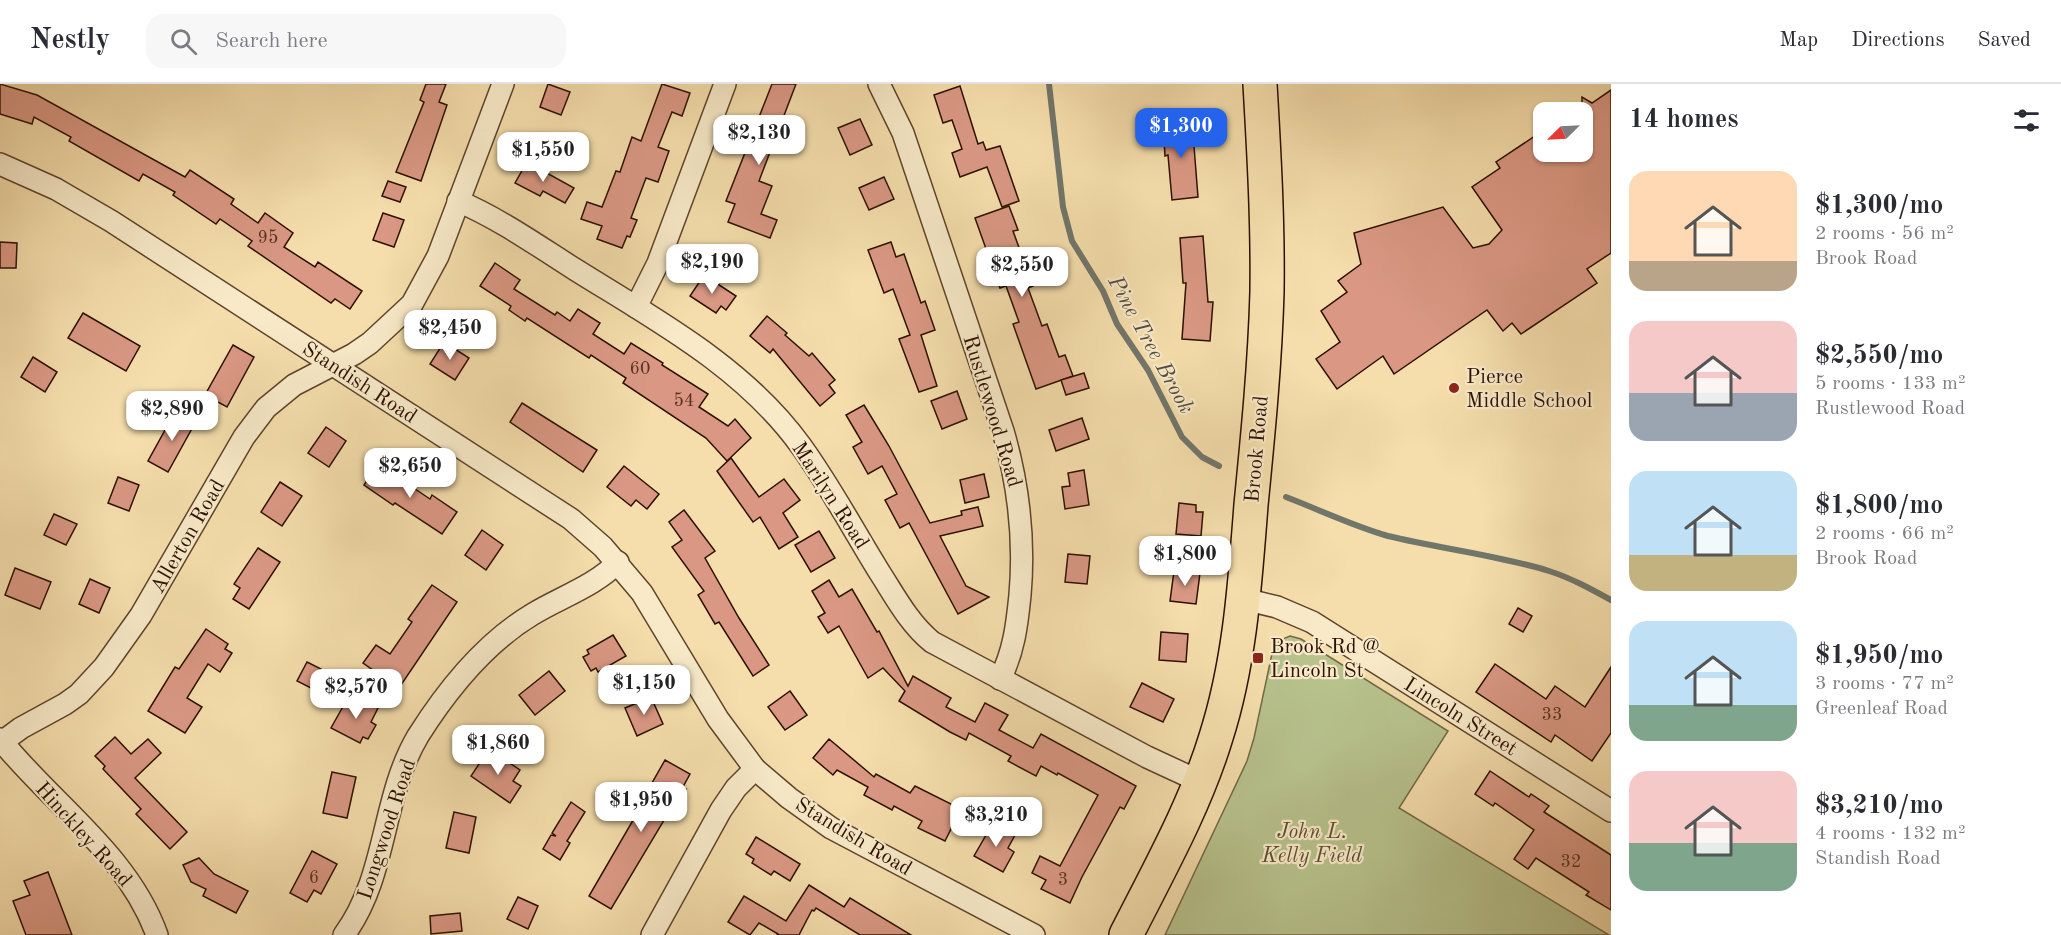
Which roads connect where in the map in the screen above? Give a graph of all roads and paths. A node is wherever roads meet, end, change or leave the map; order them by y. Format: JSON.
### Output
{"nodes":[{"id":1,"x":503,"y":84,"type":"edge"},
{"id":2,"x":725,"y":84,"type":"edge"},
{"id":3,"x":879,"y":84,"type":"edge"},
{"id":4,"x":1260,"y":84,"type":"edge"},
{"id":5,"x":0,"y":164,"type":"edge"},
{"id":6,"x":458,"y":201,"type":"junction"},
{"id":7,"x":636,"y":307,"type":"junction"},
{"id":8,"x":335,"y":364,"type":"junction"},
{"id":9,"x":618,"y":562,"type":"junction"},
{"id":10,"x":1244,"y":599,"type":"junction"},
{"id":11,"x":1000,"y":679,"type":"junction"},
{"id":12,"x":1,"y":740,"type":"edge"},
{"id":13,"x":755,"y":769,"type":"junction"},
{"id":14,"x":1201,"y":782,"type":"junction"},
{"id":15,"x":1611,"y":811,"type":"edge"},
{"id":16,"x":158,"y":935,"type":"edge"},
{"id":17,"x":344,"y":935,"type":"edge"},
{"id":18,"x":652,"y":935,"type":"edge"},
{"id":19,"x":1034,"y":935,"type":"edge"},
{"id":20,"x":1126,"y":935,"type":"edge"}],
"edges":[{"from":1,"to":6,"type":"street","name":"Allerton Road"},
{"from":2,"to":7,"type":"street"},
{"from":3,"to":11,"type":"street","name":"Rustlewood Road"},
{"from":4,"to":10,"type":"main road","name":"Brook Road"},
{"from":5,"to":8,"type":"street","name":"Standish Road"},
{"from":6,"to":7,"type":"street","name":"Marilyn Road"},
{"from":6,"to":8,"type":"street","name":"Allerton Road"},
{"from":7,"to":11,"type":"street","name":"Marilyn Road"},
{"from":8,"to":9,"type":"street","name":"Standish Road"},
{"from":8,"to":12,"type":"street","name":"Allerton Road"},
{"from":9,"to":13,"type":"street","name":"Standish Road"},
{"from":9,"to":17,"type":"street","name":"Longwood Road"},
{"from":10,"to":14,"type":"main road","name":"Brook Road"},
{"from":10,"to":15,"type":"street","name":"Lincoln Street"},
{"from":11,"to":14,"type":"street","name":"Marilyn Road"},
{"from":12,"to":16,"type":"street","name":"Hinckley Road"},
{"from":13,"to":18,"type":"street"},
{"from":13,"to":19,"type":"street","name":"Standish Road"},
{"from":14,"to":20,"type":"main road","name":"Brook Road"}]}
